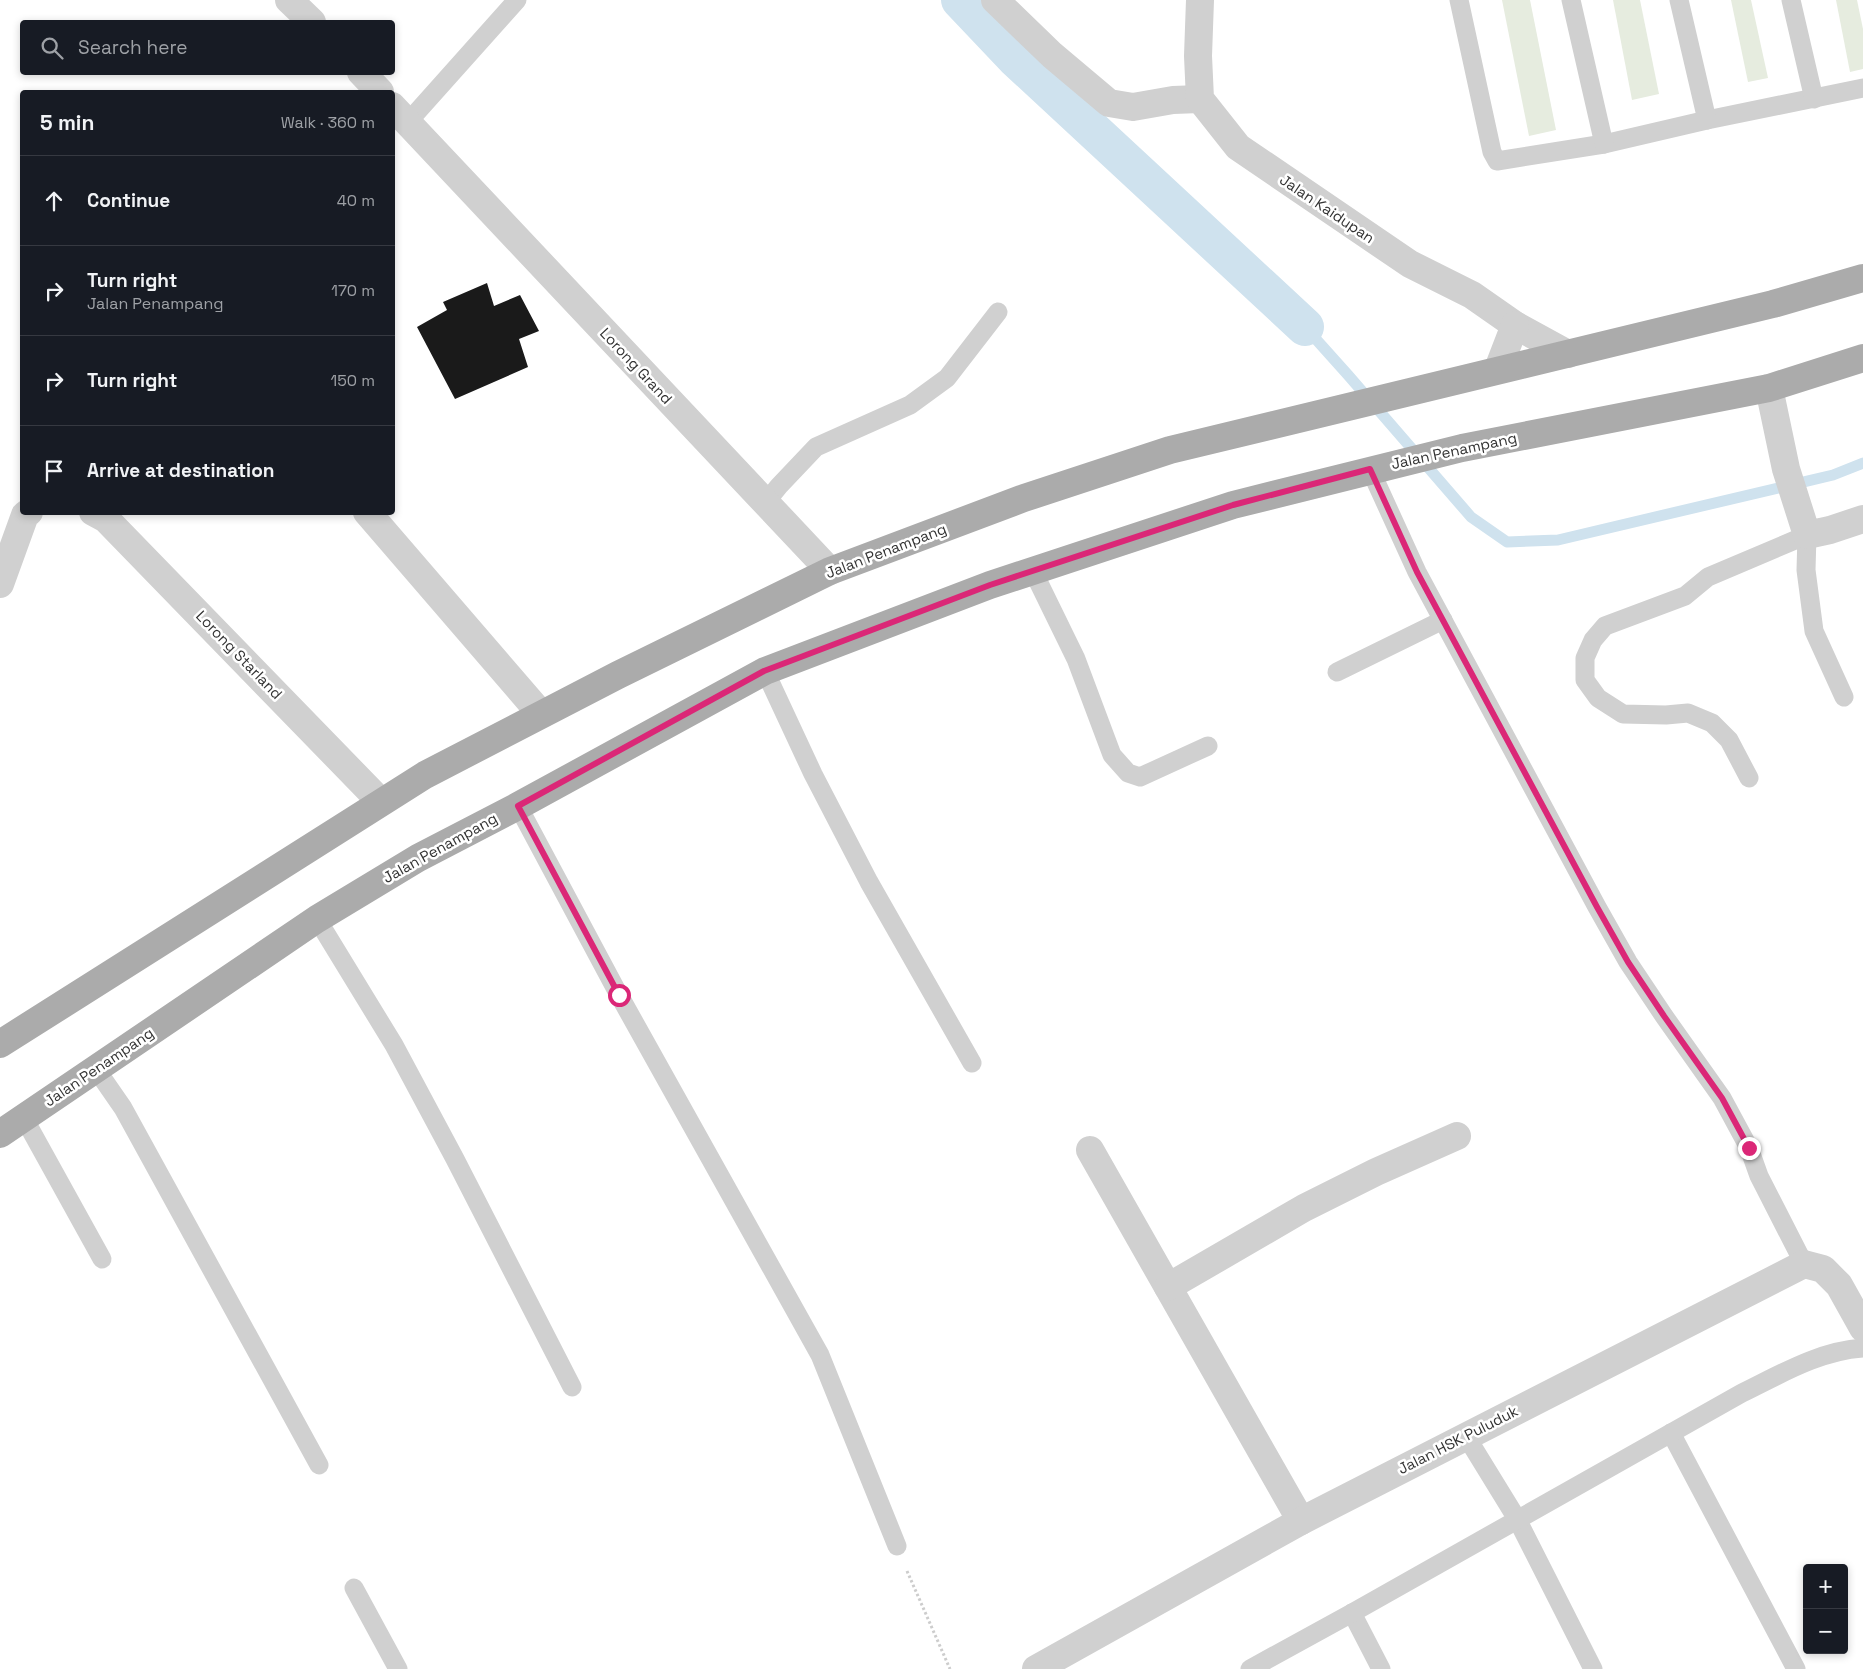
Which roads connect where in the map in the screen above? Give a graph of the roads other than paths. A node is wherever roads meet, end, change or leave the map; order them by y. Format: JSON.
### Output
{"nodes":[{"id":1,"x":288,"y":0,"type":"edge"},
{"id":2,"x":517,"y":0,"type":"edge"},
{"id":3,"x":995,"y":0,"type":"edge"},
{"id":4,"x":1200,"y":0,"type":"edge"},
{"id":5,"x":1459,"y":0,"type":"edge"},
{"id":6,"x":1571,"y":0,"type":"edge"},
{"id":7,"x":1679,"y":0,"type":"edge"},
{"id":8,"x":1791,"y":0,"type":"edge"},
{"id":9,"x":310,"y":20,"type":"edge"},
{"id":10,"x":363,"y":75,"type":"edge"},
{"id":11,"x":1863,"y":88,"type":"edge"},
{"id":12,"x":378,"y":90,"type":"edge"},
{"id":13,"x":1200,"y":99,"type":"junction"},
{"id":14,"x":1814,"y":99,"type":"junction"},
{"id":15,"x":400,"y":114,"type":"edge"},
{"id":16,"x":1708,"y":120,"type":"junction"},
{"id":17,"x":1604,"y":144,"type":"junction"},
{"id":18,"x":1863,"y":278,"type":"edge"},
{"id":19,"x":998,"y":312,"type":"dead end"},
{"id":20,"x":1515,"y":325,"type":"junction"},
{"id":21,"x":1568,"y":354,"type":"junction"},
{"id":22,"x":1863,"y":358,"type":"edge"},
{"id":23,"x":1498,"y":369,"type":"junction"},
{"id":24,"x":1769,"y":388,"type":"junction"},
{"id":25,"x":1382,"y":467,"type":"junction"},
{"id":26,"x":766,"y":502,"type":"junction"},
{"id":27,"x":25,"y":515,"type":"edge"},
{"id":28,"x":99,"y":515,"type":"edge"},
{"id":29,"x":369,"y":515,"type":"edge"},
{"id":30,"x":1863,"y":519,"type":"edge"},
{"id":31,"x":1804,"y":524,"type":"junction"},
{"id":32,"x":830,"y":571,"type":"junction"},
{"id":33,"x":1033,"y":571,"type":"junction"},
{"id":34,"x":0,"y":584,"type":"edge"},
{"id":35,"x":1443,"y":620,"type":"junction"},
{"id":36,"x":764,"y":671,"type":"junction"},
{"id":37,"x":1337,"y":672,"type":"dead end"},
{"id":38,"x":1844,"y":697,"type":"dead end"},
{"id":39,"x":541,"y":714,"type":"junction"},
{"id":40,"x":1208,"y":746,"type":"dead end"},
{"id":41,"x":1749,"y":778,"type":"dead end"},
{"id":42,"x":381,"y":802,"type":"junction"},
{"id":43,"x":518,"y":806,"type":"junction"},
{"id":44,"x":317,"y":918,"type":"junction"},
{"id":45,"x":0,"y":1044,"type":"edge"},
{"id":46,"x":972,"y":1063,"type":"dead end"},
{"id":47,"x":96,"y":1069,"type":"junction"},
{"id":48,"x":24,"y":1118,"type":"junction"},
{"id":49,"x":0,"y":1134,"type":"edge"},
{"id":50,"x":1457,"y":1136,"type":"dead end"},
{"id":51,"x":1090,"y":1150,"type":"dead end"},
{"id":52,"x":102,"y":1260,"type":"dead end"},
{"id":53,"x":1804,"y":1264,"type":"junction"},
{"id":54,"x":1168,"y":1287,"type":"junction"},
{"id":55,"x":1863,"y":1328,"type":"edge"},
{"id":56,"x":1863,"y":1348,"type":"edge"},
{"id":57,"x":572,"y":1387,"type":"dead end"},
{"id":58,"x":1671,"y":1433,"type":"junction"},
{"id":59,"x":1466,"y":1436,"type":"junction"},
{"id":60,"x":319,"y":1465,"type":"dead end"},
{"id":61,"x":1517,"y":1519,"type":"junction"},
{"id":62,"x":1301,"y":1521,"type":"junction"},
{"id":63,"x":897,"y":1546,"type":"road end"},
{"id":64,"x":354,"y":1588,"type":"dead end"},
{"id":65,"x":1352,"y":1613,"type":"junction"},
{"id":66,"x":398,"y":1669,"type":"edge"},
{"id":67,"x":1036,"y":1669,"type":"edge"},
{"id":68,"x":1250,"y":1669,"type":"edge"},
{"id":69,"x":1382,"y":1669,"type":"edge"},
{"id":70,"x":1594,"y":1669,"type":"edge"},
{"id":71,"x":1796,"y":1669,"type":"edge"}],
"edges":[{"from":1,"to":9,"type":"street"},
{"from":2,"to":15,"type":"lane"},
{"from":3,"to":13,"type":"street"},
{"from":4,"to":13,"type":"street"},
{"from":5,"to":17,"type":"lane"},
{"from":6,"to":17,"type":"lane"},
{"from":7,"to":16,"type":"lane"},
{"from":8,"to":14,"type":"lane"},
{"from":10,"to":12,"type":"street"},
{"from":11,"to":14,"type":"lane"},
{"from":13,"to":20,"type":"street","name":"Jalan Kaidupan"},
{"from":14,"to":16,"type":"lane"},
{"from":15,"to":26,"type":"street","name":"Lorong Grand"},
{"from":16,"to":17,"type":"lane"},
{"from":18,"to":21,"type":"main road","name":"Jalan Penampang"},
{"from":19,"to":26,"type":"lane"},
{"from":20,"to":21,"type":"street","name":"Jalan Kaidupan"},
{"from":20,"to":23,"type":"street"},
{"from":21,"to":23,"type":"main road","name":"Jalan Penampang"},
{"from":22,"to":24,"type":"main road","name":"Jalan Penampang"},
{"from":23,"to":32,"type":"main road","name":"Jalan Penampang"},
{"from":24,"to":25,"type":"main road","name":"Jalan Penampang"},
{"from":24,"to":31,"type":"street"},
{"from":25,"to":33,"type":"main road","name":"Jalan Penampang"},
{"from":25,"to":35,"type":"lane"},
{"from":26,"to":32,"type":"street","name":"Lorong Grand"},
{"from":27,"to":34,"type":"street"},
{"from":28,"to":42,"type":"street","name":"Lorong Starland"},
{"from":29,"to":39,"type":"street"},
{"from":30,"to":31,"type":"street"},
{"from":31,"to":38,"type":"lane"},
{"from":31,"to":41,"type":"lane"},
{"from":32,"to":39,"type":"main road","name":"Jalan Penampang"},
{"from":33,"to":36,"type":"main road","name":"Jalan Penampang"},
{"from":33,"to":40,"type":"lane"},
{"from":35,"to":37,"type":"lane"},
{"from":35,"to":53,"type":"lane"},
{"from":36,"to":43,"type":"main road","name":"Jalan Penampang"},
{"from":36,"to":46,"type":"lane"},
{"from":39,"to":42,"type":"main road","name":"Jalan Penampang"},
{"from":42,"to":45,"type":"main road","name":"Jalan Penampang"},
{"from":43,"to":44,"type":"main road","name":"Jalan Penampang"},
{"from":43,"to":63,"type":"lane"},
{"from":44,"to":47,"type":"main road","name":"Jalan Penampang"},
{"from":44,"to":57,"type":"lane"},
{"from":47,"to":48,"type":"main road","name":"Jalan Penampang"},
{"from":47,"to":60,"type":"lane"},
{"from":48,"to":49,"type":"main road","name":"Jalan Penampang"},
{"from":48,"to":52,"type":"lane"},
{"from":50,"to":54,"type":"street"},
{"from":51,"to":54,"type":"street"},
{"from":53,"to":55,"type":"street"},
{"from":53,"to":59,"type":"street","name":"Jalan HSK Puluduk"},
{"from":54,"to":62,"type":"street"},
{"from":56,"to":58,"type":"lane"},
{"from":58,"to":61,"type":"lane"},
{"from":58,"to":71,"type":"lane"},
{"from":59,"to":61,"type":"lane"},
{"from":59,"to":62,"type":"street","name":"Jalan HSK Puluduk"},
{"from":61,"to":65,"type":"lane"},
{"from":61,"to":70,"type":"lane"},
{"from":62,"to":67,"type":"street","name":"Jalan HSK Puluduk"},
{"from":64,"to":66,"type":"lane"},
{"from":65,"to":68,"type":"lane"},
{"from":65,"to":69,"type":"lane"}]}
